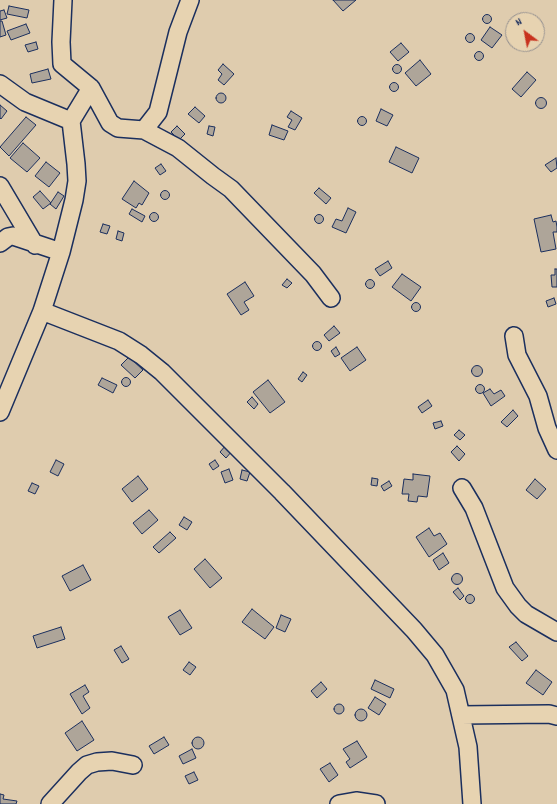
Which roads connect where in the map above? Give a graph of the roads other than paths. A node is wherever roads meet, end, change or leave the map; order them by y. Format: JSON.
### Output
{"nodes":[{"id":1,"x":63,"y":0,"type":"edge"},
{"id":2,"x":190,"y":0,"type":"edge"},
{"id":3,"x":0,"y":84,"type":"edge"},
{"id":4,"x":91,"y":88,"type":"junction"},
{"id":5,"x":71,"y":121,"type":"junction"},
{"id":6,"x":144,"y":130,"type":"junction"},
{"id":7,"x":0,"y":186,"type":"edge"},
{"id":8,"x":0,"y":243,"type":"edge"},
{"id":9,"x":35,"y":245,"type":"junction"},
{"id":10,"x":61,"y":252,"type":"junction"},
{"id":11,"x":332,"y":298,"type":"dead end"},
{"id":12,"x":42,"y":311,"type":"junction"},
{"id":13,"x":514,"y":336,"type":"dead end"},
{"id":14,"x":0,"y":412,"type":"edge"},
{"id":15,"x":557,"y":450,"type":"edge"},
{"id":16,"x":462,"y":488,"type":"dead end"},
{"id":17,"x":557,"y":632,"type":"edge"},
{"id":18,"x":554,"y":711,"type":"edge"},
{"id":19,"x":461,"y":715,"type":"junction"},
{"id":20,"x":133,"y":765,"type":"dead end"},
{"id":21,"x":50,"y":804,"type":"edge"},
{"id":22,"x":339,"y":804,"type":"edge"},
{"id":23,"x":376,"y":804,"type":"edge"},
{"id":24,"x":472,"y":804,"type":"edge"}],
"edges":[{"from":1,"to":4,"type":"street"},
{"from":2,"to":6,"type":"street"},
{"from":3,"to":5,"type":"street"},
{"from":4,"to":5,"type":"street"},
{"from":4,"to":6,"type":"street"},
{"from":5,"to":10,"type":"street"},
{"from":6,"to":11,"type":"street"},
{"from":7,"to":9,"type":"street"},
{"from":8,"to":9,"type":"street"},
{"from":9,"to":10,"type":"street"},
{"from":10,"to":12,"type":"street"},
{"from":12,"to":14,"type":"street"},
{"from":12,"to":19,"type":"street"},
{"from":13,"to":15,"type":"street"},
{"from":16,"to":17,"type":"street"},
{"from":18,"to":19,"type":"street"},
{"from":19,"to":24,"type":"street"},
{"from":20,"to":21,"type":"street"},
{"from":22,"to":23,"type":"street"}]}
